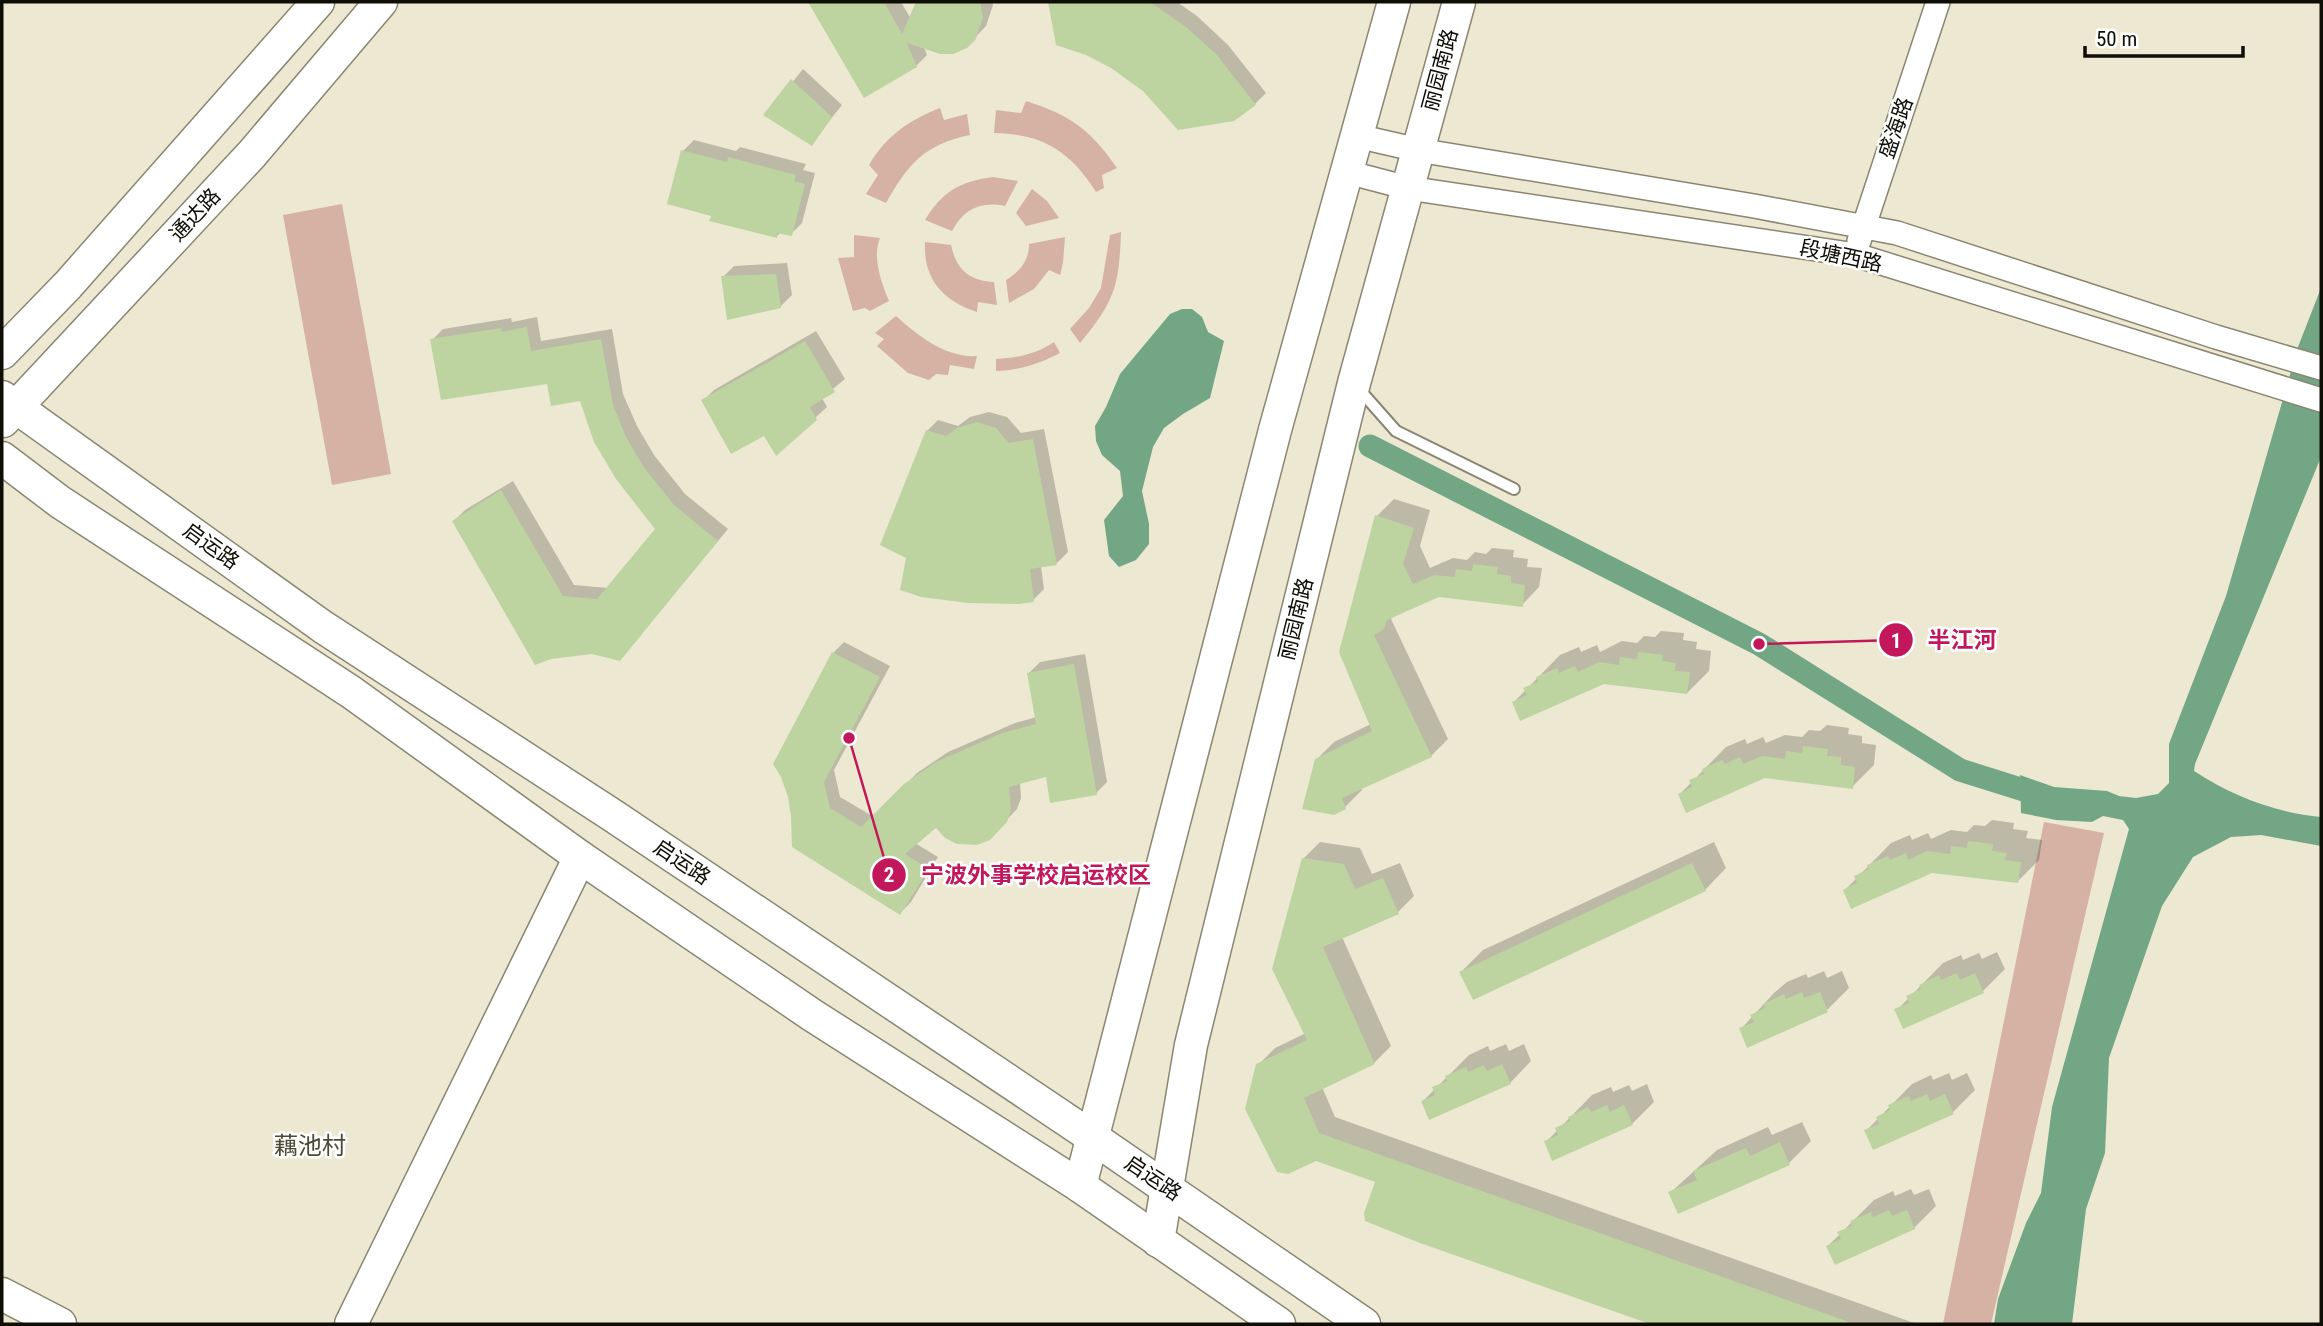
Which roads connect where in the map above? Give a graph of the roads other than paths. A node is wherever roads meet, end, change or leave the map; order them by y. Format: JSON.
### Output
{"nodes":[{"id":1,"x":318,"y":2,"type":"edge"},
{"id":2,"x":381,"y":2,"type":"edge"},
{"id":3,"x":1394,"y":2,"type":"edge"},
{"id":4,"x":1459,"y":2,"type":"edge"},
{"id":5,"x":1938,"y":2,"type":"edge"},
{"id":6,"x":1357,"y":136,"type":"junction"},
{"id":7,"x":1419,"y":150,"type":"junction"},
{"id":8,"x":1347,"y":172,"type":"junction"},
{"id":9,"x":1408,"y":188,"type":"junction"},
{"id":10,"x":1863,"y":227,"type":"junction"},
{"id":11,"x":1856,"y":255,"type":"junction"},
{"id":12,"x":2,"y":353,"type":"edge"},
{"id":13,"x":2321,"y":368,"type":"edge"},
{"id":14,"x":1354,"y":383,"type":"junction"},
{"id":15,"x":2321,"y":400,"type":"edge"},
{"id":16,"x":7,"y":408,"type":"edge"},
{"id":17,"x":2,"y":458,"type":"edge"},
{"id":18,"x":1514,"y":489,"type":"dead end"},
{"id":19,"x":580,"y":857,"type":"junction"},
{"id":20,"x":1092,"y":1137,"type":"junction"},
{"id":21,"x":1080,"y":1186,"type":"junction"},
{"id":22,"x":1166,"y":1186,"type":"junction"},
{"id":23,"x":1158,"y":1241,"type":"junction"},
{"id":24,"x":2,"y":1294,"type":"edge"},
{"id":25,"x":60,"y":1324,"type":"edge"},
{"id":26,"x":351,"y":1324,"type":"edge"},
{"id":27,"x":1279,"y":1324,"type":"edge"},
{"id":28,"x":1364,"y":1324,"type":"edge"}],
"edges":[{"from":1,"to":12,"type":"main road"},
{"from":2,"to":16,"type":"main road","name":"通达路"},
{"from":3,"to":6,"type":"main road"},
{"from":4,"to":7,"type":"main road","name":"丽园南路"},
{"from":5,"to":10,"type":"street","name":"盛海路"},
{"from":6,"to":7,"type":"street","name":"段塘西路"},
{"from":6,"to":8,"type":"main road"},
{"from":7,"to":9,"type":"main road","name":"丽园南路"},
{"from":7,"to":10,"type":"street","name":"段塘西路"},
{"from":8,"to":9,"type":"street","name":"段塘西路"},
{"from":8,"to":20,"type":"main road"},
{"from":9,"to":11,"type":"street","name":"段塘西路"},
{"from":9,"to":14,"type":"main road","name":"丽园南路"},
{"from":10,"to":11,"type":"street","name":"盛海路"},
{"from":10,"to":13,"type":"street","name":"段塘西路"},
{"from":11,"to":15,"type":"street","name":"段塘西路"},
{"from":14,"to":18,"type":"lane"},
{"from":14,"to":22,"type":"main road","name":"丽园南路"},
{"from":16,"to":20,"type":"main road","name":"启运路"},
{"from":17,"to":19,"type":"main road","name":"启运路"},
{"from":19,"to":21,"type":"main road","name":"启运路"},
{"from":19,"to":26,"type":"main road"},
{"from":20,"to":21,"type":"main road"},
{"from":20,"to":22,"type":"main road","name":"启运路"},
{"from":21,"to":23,"type":"main road","name":"启运路"},
{"from":22,"to":23,"type":"main road","name":"丽园南路"},
{"from":22,"to":28,"type":"main road","name":"启运路"},
{"from":23,"to":27,"type":"main road","name":"启运路"},
{"from":24,"to":25,"type":"main road"}]}
